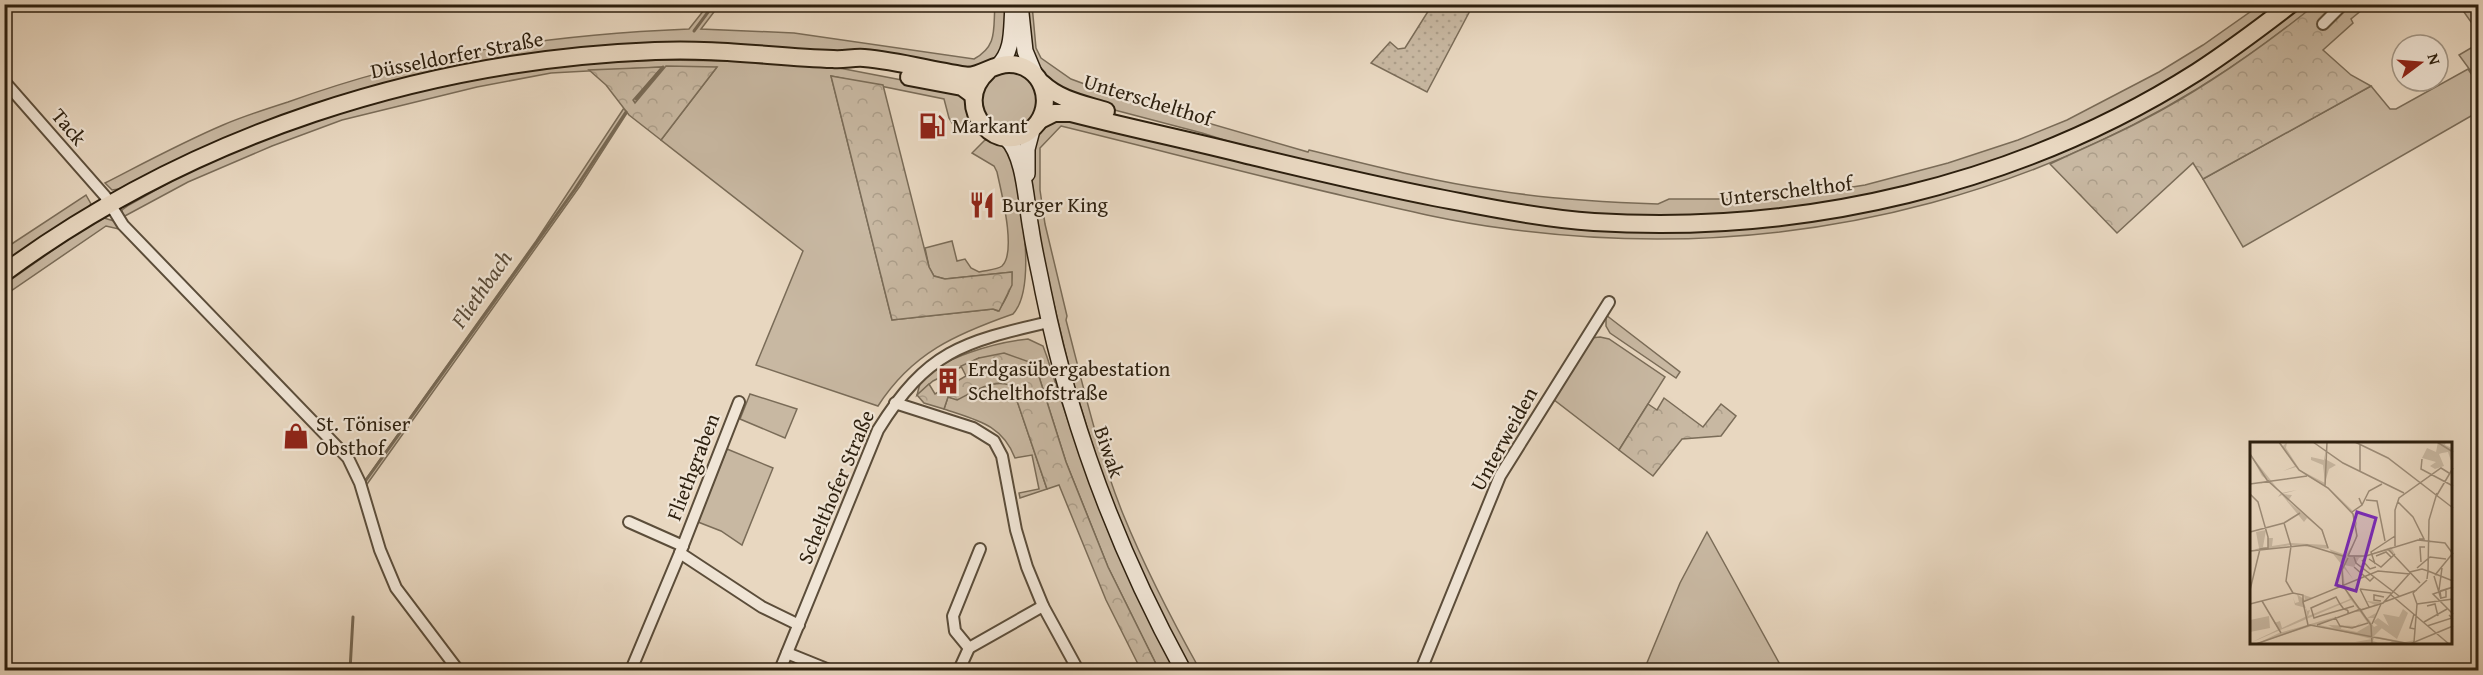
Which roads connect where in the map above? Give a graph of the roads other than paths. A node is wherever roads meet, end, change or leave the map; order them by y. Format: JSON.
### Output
{"nodes":[{"id":1,"x":1013,"y":4,"type":"edge"},
{"id":2,"x":1020,"y":4,"type":"edge"},
{"id":3,"x":2291,"y":4,"type":"edge"},
{"id":4,"x":2343,"y":4,"type":"edge"},
{"id":5,"x":2323,"y":24,"type":"dead end"},
{"id":6,"x":835,"y":59,"type":"junction"},
{"id":7,"x":993,"y":68,"type":"junction"},
{"id":8,"x":1038,"y":79,"type":"junction"},
{"id":9,"x":4,"y":81,"type":"edge"},
{"id":10,"x":973,"y":95,"type":"junction"},
{"id":11,"x":1036,"y":125,"type":"junction"},
{"id":12,"x":1006,"y":138,"type":"junction"},
{"id":13,"x":1245,"y":154,"type":"junction"},
{"id":14,"x":1027,"y":198,"type":"junction"},
{"id":15,"x":108,"y":201,"type":"junction"},
{"id":16,"x":4,"y":273,"type":"edge"},
{"id":17,"x":1609,"y":302,"type":"dead end"},
{"id":18,"x":1049,"y":322,"type":"junction"},
{"id":19,"x":739,"y":402,"type":"dead end"},
{"id":20,"x":895,"y":403,"type":"junction"},
{"id":21,"x":629,"y":522,"type":"dead end"},
{"id":22,"x":681,"y":549,"type":"junction"},
{"id":23,"x":980,"y":549,"type":"dead end"},
{"id":24,"x":1043,"y":606,"type":"junction"},
{"id":25,"x":799,"y":625,"type":"junction"},
{"id":26,"x":969,"y":648,"type":"junction"},
{"id":27,"x":787,"y":653,"type":"junction"},
{"id":28,"x":458,"y":670,"type":"edge"},
{"id":29,"x":631,"y":670,"type":"edge"},
{"id":30,"x":780,"y":670,"type":"edge"},
{"id":31,"x":829,"y":670,"type":"edge"},
{"id":32,"x":959,"y":670,"type":"edge"},
{"id":33,"x":1078,"y":670,"type":"edge"},
{"id":34,"x":1183,"y":670,"type":"edge"},
{"id":35,"x":1421,"y":670,"type":"edge"}],
"edges":[{"from":1,"to":7,"type":"street"},
{"from":2,"to":8,"type":"street"},
{"from":3,"to":13,"type":"main road","name":"Unterschelthof"},
{"from":4,"to":5,"type":"street"},
{"from":6,"to":7,"type":"main road"},
{"from":6,"to":10,"type":"main road"},
{"from":6,"to":15,"type":"main road","name":"Düsseldorfer Straße"},
{"from":7,"to":8,"type":"main road"},
{"from":7,"to":10,"type":"main road"},
{"from":8,"to":11,"type":"main road"},
{"from":8,"to":13,"type":"main road","name":"Unterschelthof"},
{"from":9,"to":15,"type":"street","name":"Tack"},
{"from":10,"to":12,"type":"main road"},
{"from":11,"to":12,"type":"main road"},
{"from":11,"to":13,"type":"main road","name":"Unterschelthof"},
{"from":11,"to":14,"type":"street","name":"Biwak"},
{"from":12,"to":14,"type":"street","name":"Biwak"},
{"from":14,"to":18,"type":"street","name":"Biwak"},
{"from":15,"to":16,"type":"main road","name":"Düsseldorfer Straße"},
{"from":15,"to":28,"type":"street"},
{"from":17,"to":35,"type":"street","name":"Unterweiden"},
{"from":18,"to":20,"type":"street","name":"Schelthofer Straße"},
{"from":18,"to":34,"type":"street","name":"Biwak"},
{"from":19,"to":22,"type":"street","name":"Fliethgraben"},
{"from":20,"to":24,"type":"street"},
{"from":20,"to":25,"type":"street","name":"Schelthofer Straße"},
{"from":21,"to":22,"type":"street","name":"Fliethgraben"},
{"from":22,"to":25,"type":"street","name":"Fliethgraben"},
{"from":22,"to":29,"type":"street","name":"Fliethgraben"},
{"from":23,"to":26,"type":"street"},
{"from":24,"to":26,"type":"street"},
{"from":24,"to":33,"type":"street"},
{"from":25,"to":27,"type":"street","name":"Schelthofer Straße"},
{"from":26,"to":32,"type":"street"},
{"from":27,"to":30,"type":"street","name":"Schelthofer Straße"},
{"from":27,"to":31,"type":"street"}]}
